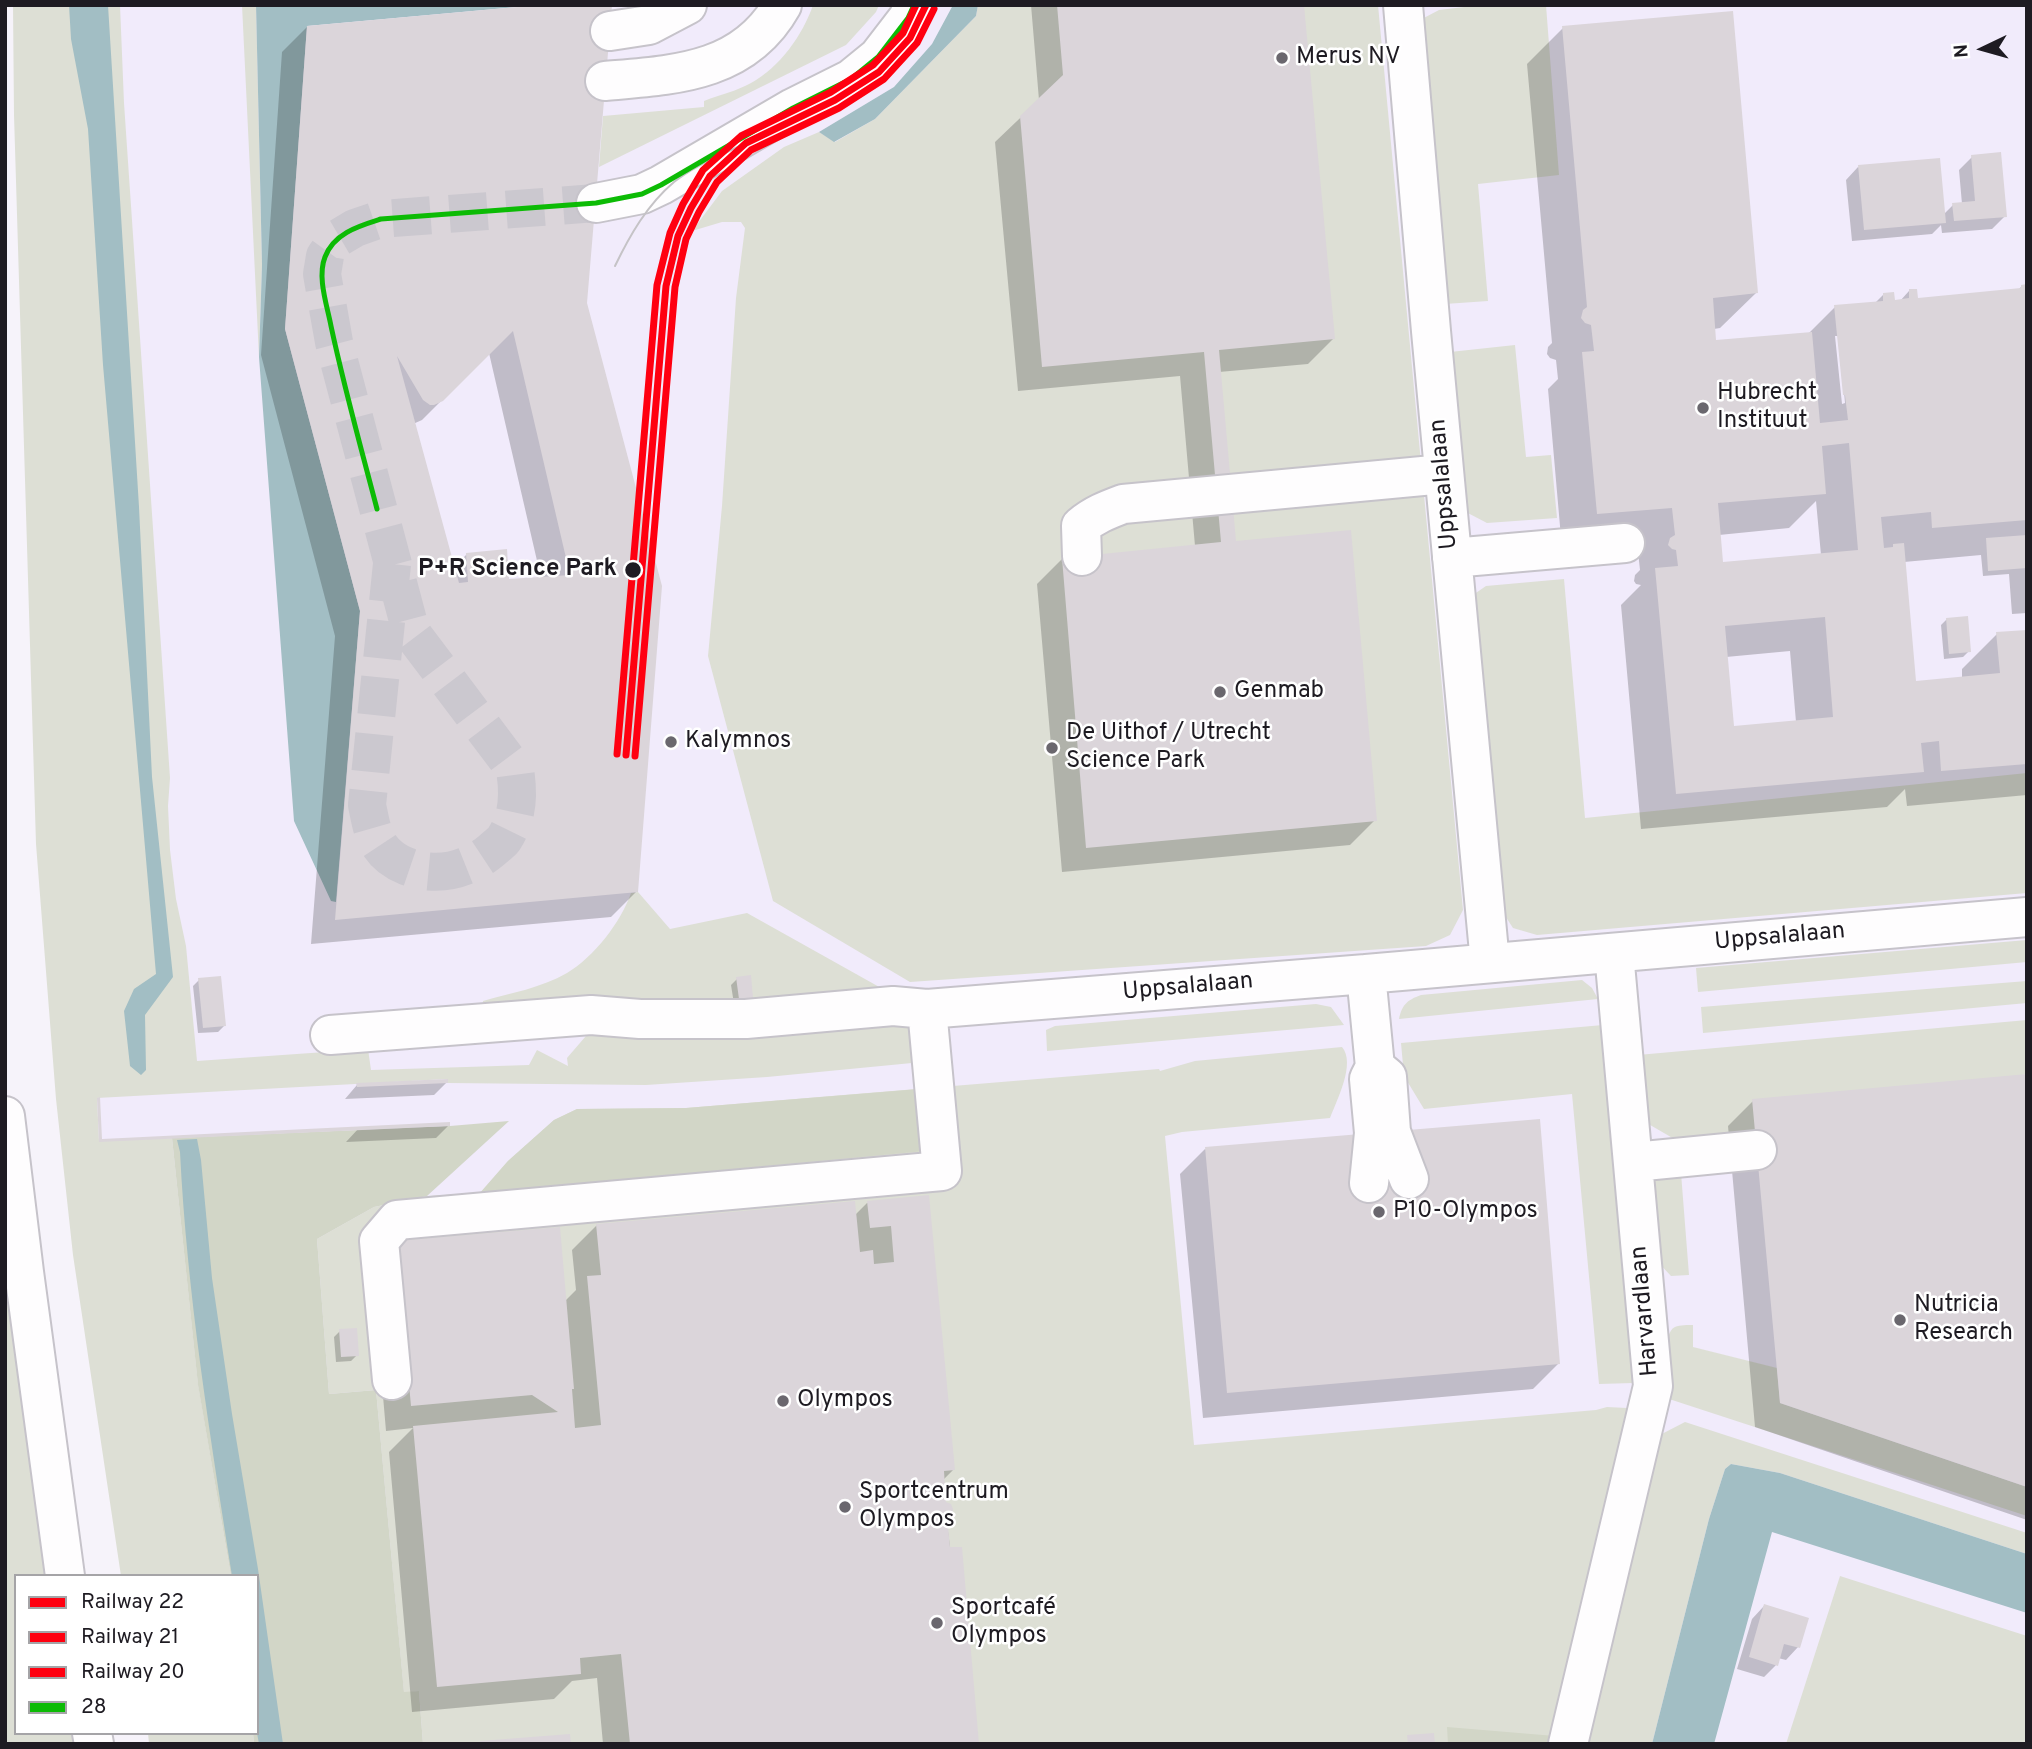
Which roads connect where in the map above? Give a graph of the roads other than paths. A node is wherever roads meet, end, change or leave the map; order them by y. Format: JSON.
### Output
{"nodes":[{"id":1,"x":687,"y":5,"type":"edge"},
{"id":2,"x":782,"y":5,"type":"edge"},
{"id":3,"x":914,"y":5,"type":"edge"},
{"id":4,"x":1403,"y":5,"type":"edge"},
{"id":5,"x":610,"y":32,"type":"dead end"},
{"id":6,"x":606,"y":81,"type":"dead end"},
{"id":7,"x":596,"y":203,"type":"tunnel mouth"},
{"id":8,"x":1444,"y":474,"type":"junction"},
{"id":9,"x":1625,"y":543,"type":"dead end"},
{"id":10,"x":1082,"y":556,"type":"dead end"},
{"id":11,"x":1452,"y":558,"type":"junction"},
{"id":12,"x":2027,"y":916,"type":"edge"},
{"id":13,"x":1614,"y":953,"type":"junction"},
{"id":14,"x":1490,"y":963,"type":"junction"},
{"id":15,"x":1366,"y":974,"type":"junction"},
{"id":16,"x":927,"y":1009,"type":"junction"},
{"id":17,"x":330,"y":1035,"type":"dead end"},
{"id":18,"x":1375,"y":1067,"type":"junction"},
{"id":19,"x":5,"y":1116,"type":"edge"},
{"id":20,"x":1757,"y":1150,"type":"dead end"},
{"id":21,"x":1634,"y":1163,"type":"junction"},
{"id":22,"x":1409,"y":1179,"type":"dead end"},
{"id":23,"x":1369,"y":1183,"type":"dead end"},
{"id":24,"x":392,"y":1380,"type":"dead end"},
{"id":25,"x":65,"y":1574,"type":"edge"},
{"id":26,"x":1568,"y":1744,"type":"edge"}],
"edges":[{"from":1,"to":5,"type":"main road"},
{"from":2,"to":6,"type":"main road"},
{"from":3,"to":7,"type":"main road"},
{"from":4,"to":8,"type":"main road","name":"Uppsalalaan"},
{"from":8,"to":10,"type":"main road"},
{"from":8,"to":11,"type":"main road","name":"Uppsalalaan"},
{"from":9,"to":11,"type":"main road"},
{"from":11,"to":14,"type":"main road","name":"Uppsalalaan"},
{"from":12,"to":13,"type":"main road","name":"Uppsalalaan"},
{"from":13,"to":14,"type":"main road","name":"Uppsalalaan"},
{"from":13,"to":21,"type":"main road","name":"Harvardlaan"},
{"from":14,"to":15,"type":"main road","name":"Uppsalalaan"},
{"from":15,"to":16,"type":"main road","name":"Uppsalalaan"},
{"from":15,"to":18,"type":"main road"},
{"from":16,"to":17,"type":"main road","name":"Uppsalalaan"},
{"from":16,"to":24,"type":"main road"},
{"from":18,"to":22,"type":"main road"},
{"from":18,"to":23,"type":"main road"},
{"from":19,"to":25,"type":"main road"},
{"from":20,"to":21,"type":"main road"},
{"from":21,"to":26,"type":"main road","name":"Harvardlaan"}]}
